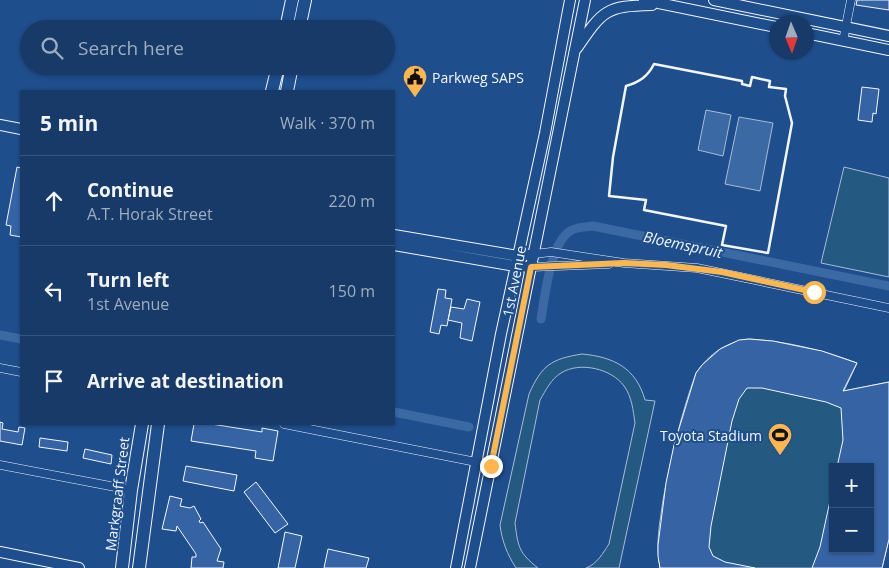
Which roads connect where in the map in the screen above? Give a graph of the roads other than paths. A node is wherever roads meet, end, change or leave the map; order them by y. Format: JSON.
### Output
{"nodes":[{"id":1,"x":292,"y":0,"type":"edge"},
{"id":2,"x":305,"y":0,"type":"edge"},
{"id":3,"x":570,"y":0,"type":"edge"},
{"id":4,"x":585,"y":0,"type":"edge"},
{"id":5,"x":644,"y":0,"type":"edge"},
{"id":6,"x":714,"y":0,"type":"edge"},
{"id":7,"x":851,"y":0,"type":"edge"},
{"id":8,"x":668,"y":5,"type":"junction"},
{"id":9,"x":288,"y":20,"type":"edge"},
{"id":10,"x":301,"y":20,"type":"edge"},
{"id":11,"x":769,"y":26,"type":"edge"},
{"id":12,"x":846,"y":27,"type":"junction"},
{"id":13,"x":814,"y":35,"type":"edge"},
{"id":14,"x":889,"y":36,"type":"edge"},
{"id":15,"x":843,"y":41,"type":"junction"},
{"id":16,"x":889,"y":50,"type":"edge"},
{"id":17,"x":575,"y":51,"type":"junction"},
{"id":18,"x":276,"y":75,"type":"edge"},
{"id":19,"x":290,"y":75,"type":"edge"},
{"id":20,"x":272,"y":90,"type":"edge"},
{"id":21,"x":287,"y":90,"type":"edge"},
{"id":22,"x":0,"y":125,"type":"edge"},
{"id":23,"x":20,"y":129,"type":"edge"},
{"id":24,"x":395,"y":235,"type":"edge"},
{"id":25,"x":395,"y":245,"type":"edge"},
{"id":26,"x":534,"y":254,"type":"junction"},
{"id":27,"x":516,"y":261,"type":"junction"},
{"id":28,"x":624,"y":263,"type":"junction"},
{"id":29,"x":531,"y":267,"type":"junction"},
{"id":30,"x":889,"y":308,"type":"edge"},
{"id":31,"x":0,"y":368,"type":"edge"},
{"id":32,"x":20,"y":372,"type":"edge"},
{"id":33,"x":142,"y":425,"type":"edge"},
{"id":34,"x":158,"y":425,"type":"edge"},
{"id":35,"x":289,"y":425,"type":"edge"},
{"id":36,"x":476,"y":462,"type":"junction"},
{"id":37,"x":0,"y":465,"type":"edge"},
{"id":38,"x":491,"y":466,"type":"junction"},
{"id":39,"x":149,"y":486,"type":"junction"},
{"id":40,"x":131,"y":490,"type":"junction"},
{"id":41,"x":0,"y":552,"type":"edge"},
{"id":42,"x":79,"y":568,"type":"edge"},
{"id":43,"x":122,"y":568,"type":"edge"},
{"id":44,"x":139,"y":568,"type":"edge"},
{"id":45,"x":456,"y":568,"type":"edge"},
{"id":46,"x":470,"y":568,"type":"edge"}],
"edges":[{"from":1,"to":9,"type":"main road"},
{"from":2,"to":10,"type":"main road"},
{"from":3,"to":27,"type":"street","name":"1st Avenue"},
{"from":4,"to":17,"type":"street","name":"1st Avenue"},
{"from":5,"to":8,"type":"street"},
{"from":6,"to":12,"type":"street"},
{"from":7,"to":12,"type":"street"},
{"from":8,"to":11,"type":"street"},
{"from":8,"to":17,"type":"street"},
{"from":12,"to":14,"type":"street"},
{"from":12,"to":15,"type":"street"},
{"from":13,"to":15,"type":"street"},
{"from":15,"to":16,"type":"street"},
{"from":17,"to":26,"type":"street","name":"1st Avenue"},
{"from":18,"to":20,"type":"main road"},
{"from":19,"to":21,"type":"main road"},
{"from":22,"to":23,"type":"street"},
{"from":24,"to":27,"type":"street"},
{"from":25,"to":27,"type":"street"},
{"from":26,"to":27,"type":"street"},
{"from":26,"to":28,"type":"street"},
{"from":26,"to":29,"type":"street","name":"1st Avenue"},
{"from":27,"to":29,"type":"street"},
{"from":27,"to":36,"type":"street","name":"1st Avenue"},
{"from":28,"to":29,"type":"street"},
{"from":28,"to":30,"type":"street"},
{"from":29,"to":38,"type":"street","name":"1st Avenue"},
{"from":31,"to":32,"type":"street"},
{"from":33,"to":40,"type":"main road","name":"Markgraaff Street"},
{"from":34,"to":39,"type":"main road"},
{"from":35,"to":36,"type":"street"},
{"from":36,"to":38,"type":"street"},
{"from":36,"to":45,"type":"street","name":"1st Avenue"},
{"from":37,"to":40,"type":"street"},
{"from":38,"to":46,"type":"street","name":"1st Avenue"},
{"from":39,"to":40,"type":"main road"},
{"from":39,"to":44,"type":"main road"},
{"from":40,"to":43,"type":"main road","name":"Markgraaff Street"},
{"from":41,"to":42,"type":"street"}]}
